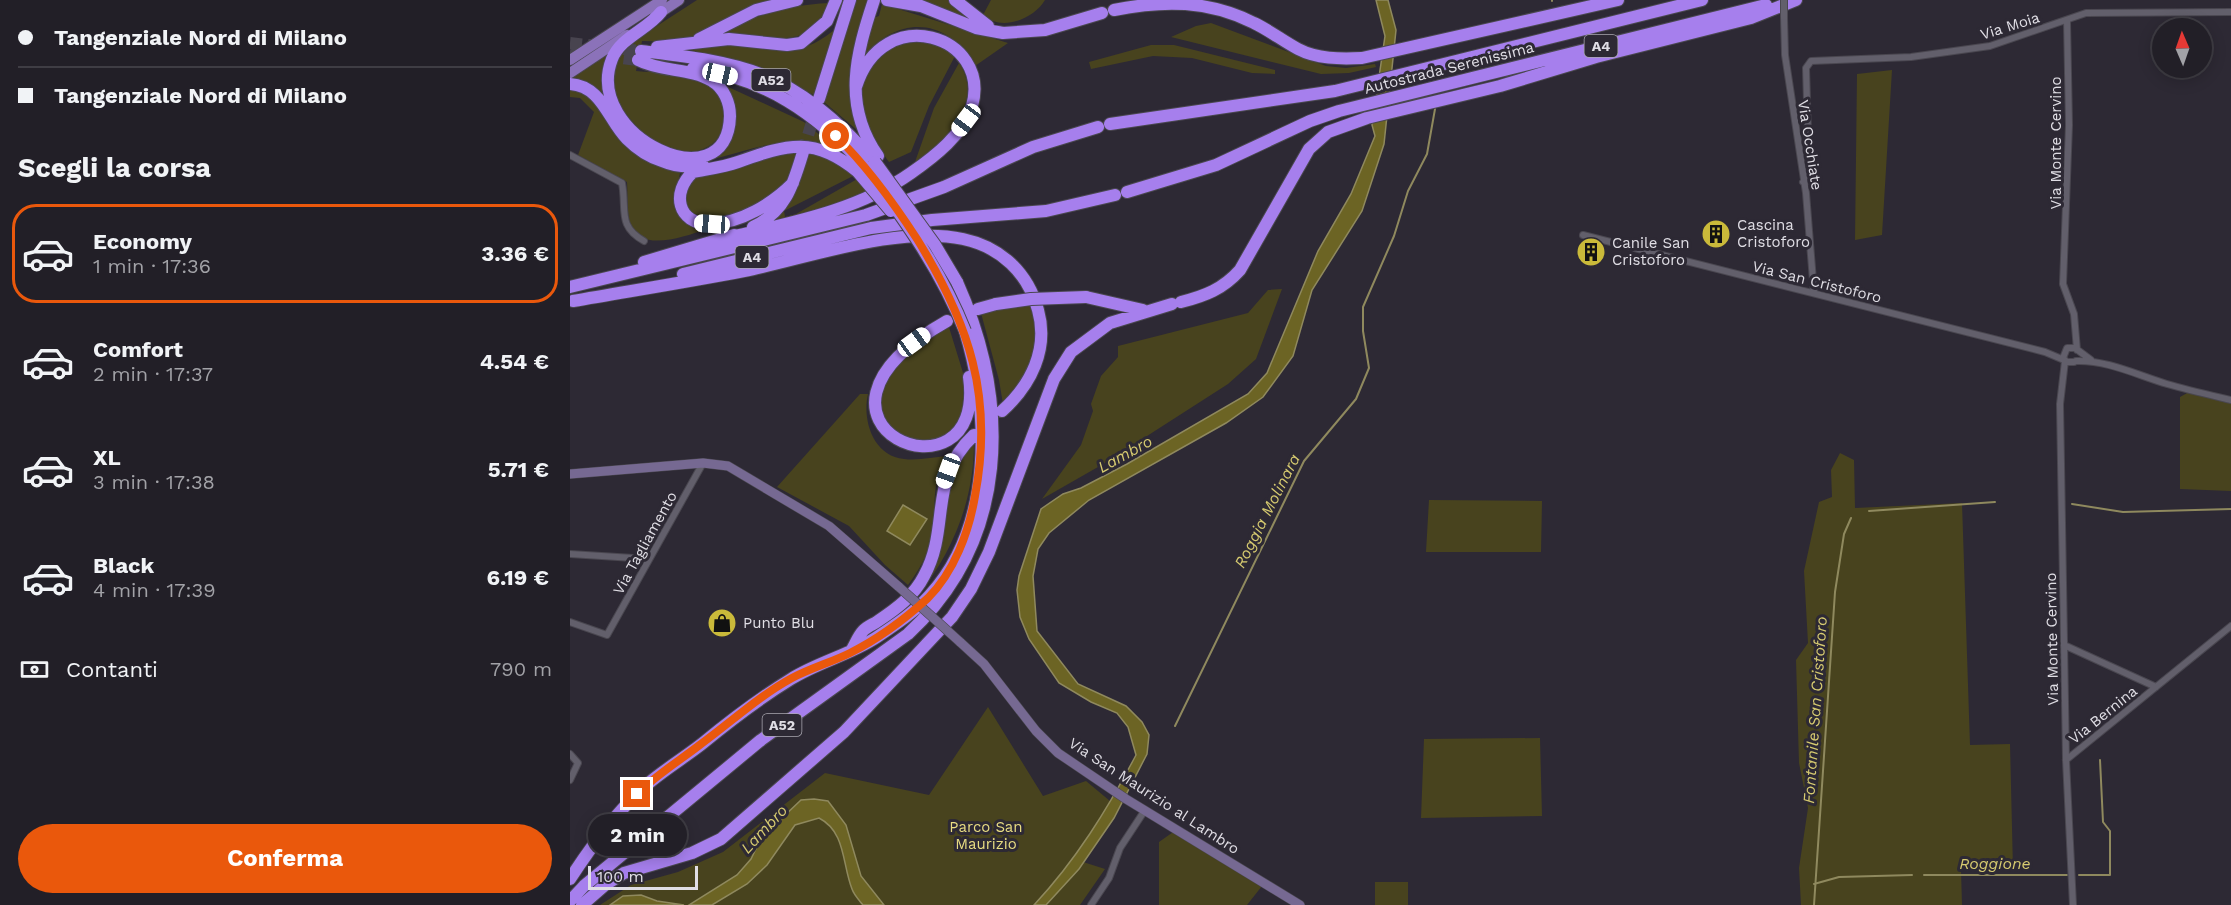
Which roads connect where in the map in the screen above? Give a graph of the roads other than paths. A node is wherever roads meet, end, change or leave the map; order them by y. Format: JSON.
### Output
{"nodes":[{"id":1,"x":679,"y":0,"type":"edge"},
{"id":2,"x":797,"y":0,"type":"edge"},
{"id":3,"x":836,"y":0,"type":"edge"},
{"id":4,"x":874,"y":0,"type":"edge"},
{"id":5,"x":887,"y":0,"type":"edge"},
{"id":6,"x":955,"y":0,"type":"edge"},
{"id":7,"x":1618,"y":0,"type":"edge"},
{"id":8,"x":1702,"y":0,"type":"edge"},
{"id":9,"x":1786,"y":0,"type":"edge"},
{"id":10,"x":1796,"y":0,"type":"edge"},
{"id":11,"x":661,"y":6,"type":"edge"},
{"id":12,"x":848,"y":6,"type":"edge"},
{"id":13,"x":1114,"y":10,"type":"dead end"},
{"id":14,"x":2231,"y":12,"type":"edge"},
{"id":15,"x":1102,"y":13,"type":"dead end"},
{"id":16,"x":2067,"y":21,"type":"junction"},
{"id":17,"x":1003,"y":33,"type":"junction"},
{"id":18,"x":801,"y":43,"type":"junction"},
{"id":19,"x":684,"y":45,"type":"junction"},
{"id":20,"x":640,"y":53,"type":"junction"},
{"id":21,"x":570,"y":60,"type":"edge"},
{"id":22,"x":570,"y":73,"type":"edge"},
{"id":23,"x":570,"y":84,"type":"edge"},
{"id":24,"x":856,"y":87,"type":"junction"},
{"id":25,"x":819,"y":99,"type":"tunnel mouth"},
{"id":26,"x":1416,"y":100,"type":"junction"},
{"id":27,"x":803,"y":152,"type":"tunnel mouth"},
{"id":28,"x":756,"y":154,"type":"junction"},
{"id":29,"x":570,"y":155,"type":"edge"},
{"id":30,"x":870,"y":165,"type":"junction"},
{"id":31,"x":1803,"y":182,"type":"junction"},
{"id":32,"x":794,"y":183,"type":"junction"},
{"id":33,"x":1583,"y":236,"type":"dead end"},
{"id":34,"x":727,"y":238,"type":"junction"},
{"id":35,"x":644,"y":242,"type":"dead end"},
{"id":36,"x":573,"y":287,"type":"edge"},
{"id":37,"x":1814,"y":293,"type":"junction"},
{"id":38,"x":572,"y":302,"type":"edge"},
{"id":39,"x":978,"y":309,"type":"dead end"},
{"id":40,"x":1146,"y":310,"type":"junction"},
{"id":41,"x":948,"y":321,"type":"dead end"},
{"id":42,"x":2073,"y":334,"type":"junction"},
{"id":43,"x":962,"y":336,"type":"junction"},
{"id":44,"x":2066,"y":349,"type":"junction"},
{"id":45,"x":2077,"y":351,"type":"junction"},
{"id":46,"x":2045,"y":352,"type":"junction"},
{"id":47,"x":2065,"y":360,"type":"junction"},
{"id":48,"x":2091,"y":361,"type":"junction"},
{"id":49,"x":2075,"y":362,"type":"junction"},
{"id":50,"x":2065,"y":374,"type":"junction"},
{"id":51,"x":2231,"y":400,"type":"edge"},
{"id":52,"x":1002,"y":411,"type":"dead end"},
{"id":53,"x":974,"y":435,"type":"dead end"},
{"id":54,"x":703,"y":463,"type":"junction"},
{"id":55,"x":570,"y":474,"type":"edge"},
{"id":56,"x":570,"y":554,"type":"edge"},
{"id":57,"x":650,"y":559,"type":"junction"},
{"id":58,"x":570,"y":622,"type":"edge"},
{"id":59,"x":2231,"y":626,"type":"edge"},
{"id":60,"x":2064,"y":645,"type":"junction"},
{"id":61,"x":851,"y":652,"type":"junction"},
{"id":62,"x":2156,"y":687,"type":"junction"},
{"id":63,"x":570,"y":754,"type":"edge"},
{"id":64,"x":2066,"y":760,"type":"junction"},
{"id":65,"x":570,"y":780,"type":"edge"},
{"id":66,"x":1144,"y":810,"type":"junction"},
{"id":67,"x":570,"y":879,"type":"edge"},
{"id":68,"x":570,"y":901,"type":"edge"},
{"id":69,"x":582,"y":905,"type":"edge"},
{"id":70,"x":1091,"y":905,"type":"edge"},
{"id":71,"x":1300,"y":905,"type":"edge"},
{"id":72,"x":2073,"y":905,"type":"edge"}],
"edges":[{"from":1,"to":11,"type":"main road"},
{"from":2,"to":19,"type":"highway"},
{"from":3,"to":18,"type":"highway"},
{"from":4,"to":24,"type":"highway"},
{"from":5,"to":17,"type":"highway"},
{"from":6,"to":17,"type":"highway"},
{"from":7,"to":13,"type":"highway"},
{"from":8,"to":36,"type":"highway","name":"Autostrada Serenissima","number":"A4"},
{"from":9,"to":26,"type":"highway","name":"Autostrada Serenissima","number":"A4"},
{"from":9,"to":31,"type":"street","name":"Via Occhiate","bridge":true},
{"from":10,"to":26,"type":"highway"},
{"from":11,"to":20,"type":"highway"},
{"from":11,"to":21,"type":"main road"},
{"from":11,"to":22,"type":"main road"},
{"from":12,"to":18,"type":"highway"},
{"from":12,"to":25,"type":"highway"},
{"from":14,"to":16,"type":"street","name":"Via Moia"},
{"from":15,"to":17,"type":"highway"},
{"from":16,"to":31,"type":"street","name":"Via Moia"},
{"from":16,"to":42,"type":"street","name":"Via Monte Cervino"},
{"from":18,"to":19,"type":"highway"},
{"from":19,"to":20,"type":"highway"},
{"from":20,"to":30,"type":"highway","number":"A52"},
{"from":23,"to":28,"type":"highway"},
{"from":24,"to":30,"type":"highway"},
{"from":24,"to":34,"type":"highway"},
{"from":26,"to":38,"type":"highway","name":"Autostrada Serenissima","number":"A4"},
{"from":26,"to":40,"type":"highway"},
{"from":27,"to":32,"type":"highway"},
{"from":28,"to":30,"type":"highway"},
{"from":28,"to":32,"type":"highway"},
{"from":29,"to":35,"type":"street"},
{"from":30,"to":43,"type":"highway","number":"A52","bridge":true},
{"from":30,"to":68,"type":"highway","number":"A52","bridge":true},
{"from":31,"to":37,"type":"street","name":"Via Occhiate"},
{"from":32,"to":34,"type":"highway"},
{"from":33,"to":37,"type":"street","name":"Via San Cristoforo"},
{"from":34,"to":36,"type":"highway"},
{"from":37,"to":46,"type":"street","name":"Via San Cristoforo"},
{"from":38,"to":52,"type":"highway"},
{"from":39,"to":40,"type":"highway","bridge":true},
{"from":40,"to":69,"type":"highway"},
{"from":41,"to":43,"type":"highway"},
{"from":42,"to":44,"type":"street","name":"Via Monte Cervino"},
{"from":42,"to":45,"type":"street","name":"Via Monte Cervino"},
{"from":43,"to":61,"type":"highway","number":"A52"},
{"from":44,"to":45,"type":"street","name":"Via San Cristoforo"},
{"from":44,"to":46,"type":"street","name":"Via San Cristoforo"},
{"from":44,"to":47,"type":"street","name":"Via Monte Cervino"},
{"from":45,"to":48,"type":"street"},
{"from":45,"to":49,"type":"street"},
{"from":46,"to":47,"type":"street","name":"Via San Cristoforo"},
{"from":47,"to":49,"type":"street","name":"Via San Cristoforo"},
{"from":47,"to":50,"type":"street","name":"Via Monte Cervino"},
{"from":48,"to":49,"type":"street"},
{"from":48,"to":51,"type":"street"},
{"from":49,"to":50,"type":"street","name":"Via Monte Cervino"},
{"from":50,"to":60,"type":"street","name":"Via Monte Cervino"},
{"from":53,"to":61,"type":"highway"},
{"from":54,"to":55,"type":"main road","name":"Via San Maurizio al Lambro"},
{"from":54,"to":57,"type":"street","name":"Via Tagliamento"},
{"from":54,"to":66,"type":"main road","name":"Via San Maurizio al Lambro","bridge":true},
{"from":56,"to":57,"type":"street"},
{"from":57,"to":58,"type":"street","name":"Via Tagliamento"},
{"from":59,"to":62,"type":"street","name":"Via Bernina"},
{"from":60,"to":62,"type":"street","name":"Via Bernina"},
{"from":60,"to":64,"type":"street","name":"Via Monte Cervino"},
{"from":61,"to":67,"type":"highway","number":"A52"},
{"from":62,"to":64,"type":"street","name":"Via Bernina"},
{"from":63,"to":65,"type":"street"},
{"from":64,"to":72,"type":"street","name":"Via Monte Cervino"},
{"from":66,"to":70,"type":"street"},
{"from":66,"to":71,"type":"main road","name":"Via San Maurizio al Lambro"}]}
